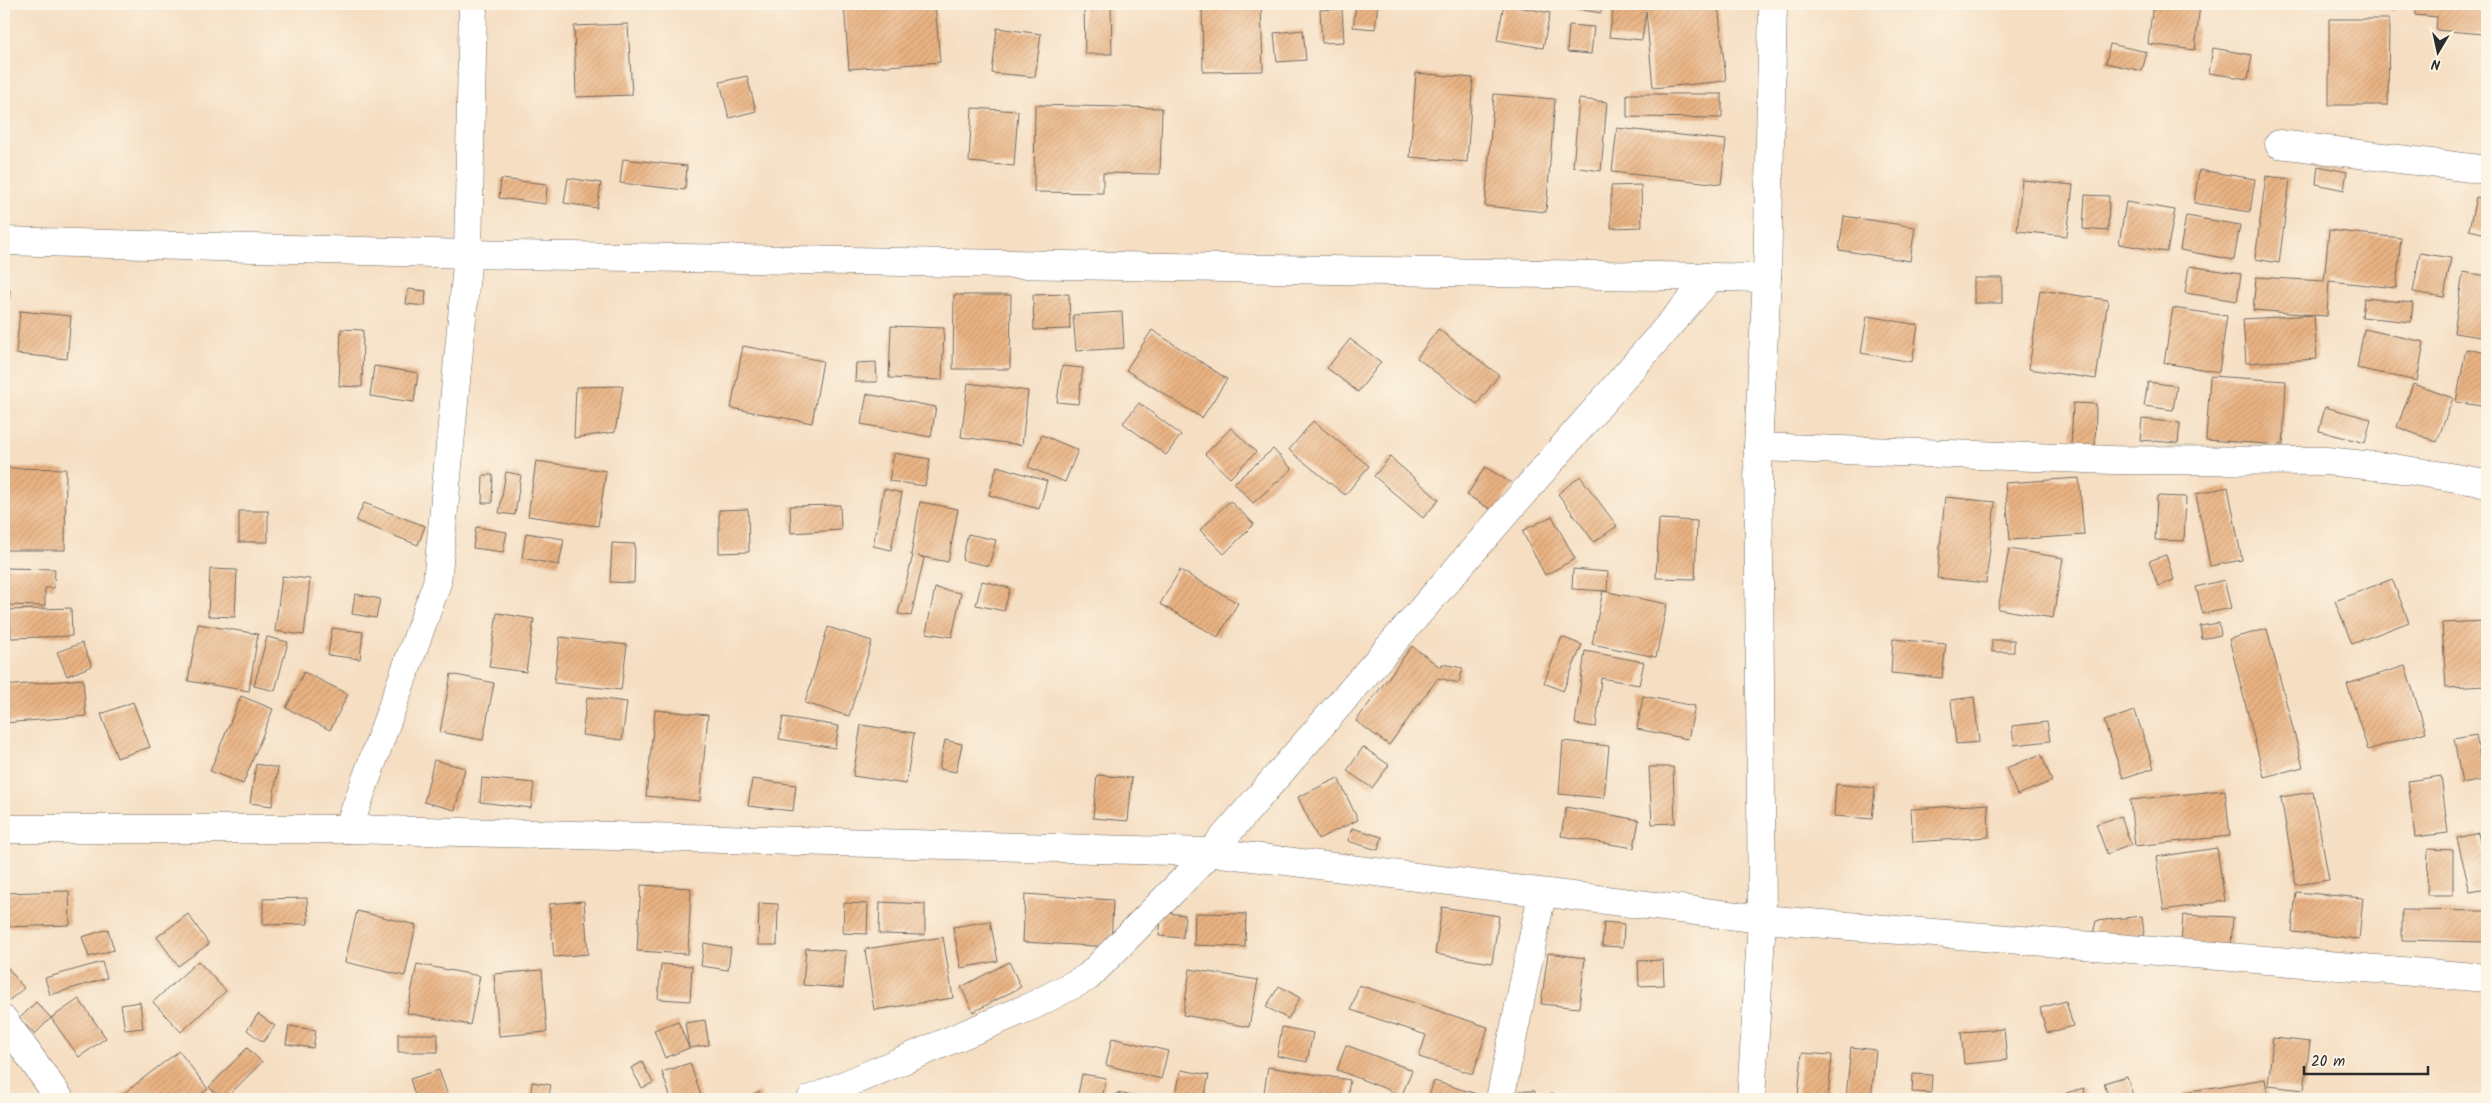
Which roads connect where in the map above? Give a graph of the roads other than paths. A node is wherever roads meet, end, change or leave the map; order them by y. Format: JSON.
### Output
{"nodes":[{"id":1,"x":473,"y":4,"type":"edge"},
{"id":2,"x":1773,"y":4,"type":"edge"},
{"id":3,"x":2279,"y":144,"type":"dead end"},
{"id":4,"x":2487,"y":170,"type":"edge"},
{"id":5,"x":4,"y":241,"type":"edge"},
{"id":6,"x":468,"y":254,"type":"junction"},
{"id":7,"x":1710,"y":278,"type":"junction"},
{"id":8,"x":1767,"y":278,"type":"junction"},
{"id":9,"x":1758,"y":447,"type":"junction"},
{"id":10,"x":2487,"y":483,"type":"edge"},
{"id":11,"x":4,"y":829,"type":"edge"},
{"id":12,"x":348,"y":829,"type":"junction"},
{"id":13,"x":1211,"y":852,"type":"junction"},
{"id":14,"x":1542,"y":894,"type":"junction"},
{"id":15,"x":1762,"y":919,"type":"junction"},
{"id":16,"x":2487,"y":978,"type":"edge"},
{"id":17,"x":4,"y":1020,"type":"edge"},
{"id":18,"x":60,"y":1099,"type":"edge"},
{"id":19,"x":811,"y":1099,"type":"edge"},
{"id":20,"x":1500,"y":1099,"type":"edge"},
{"id":21,"x":1751,"y":1099,"type":"edge"}],
"edges":[{"from":1,"to":6,"type":"street"},
{"from":2,"to":8,"type":"street"},
{"from":3,"to":4,"type":"street"},
{"from":5,"to":6,"type":"street"},
{"from":6,"to":7,"type":"street"},
{"from":6,"to":12,"type":"street"},
{"from":7,"to":8,"type":"street"},
{"from":7,"to":13,"type":"street"},
{"from":8,"to":9,"type":"street"},
{"from":9,"to":10,"type":"street"},
{"from":9,"to":15,"type":"street"},
{"from":11,"to":12,"type":"street"},
{"from":12,"to":13,"type":"street"},
{"from":13,"to":14,"type":"street"},
{"from":13,"to":19,"type":"street"},
{"from":14,"to":15,"type":"street"},
{"from":14,"to":20,"type":"street"},
{"from":15,"to":16,"type":"street"},
{"from":15,"to":21,"type":"street"},
{"from":17,"to":18,"type":"street"}]}
